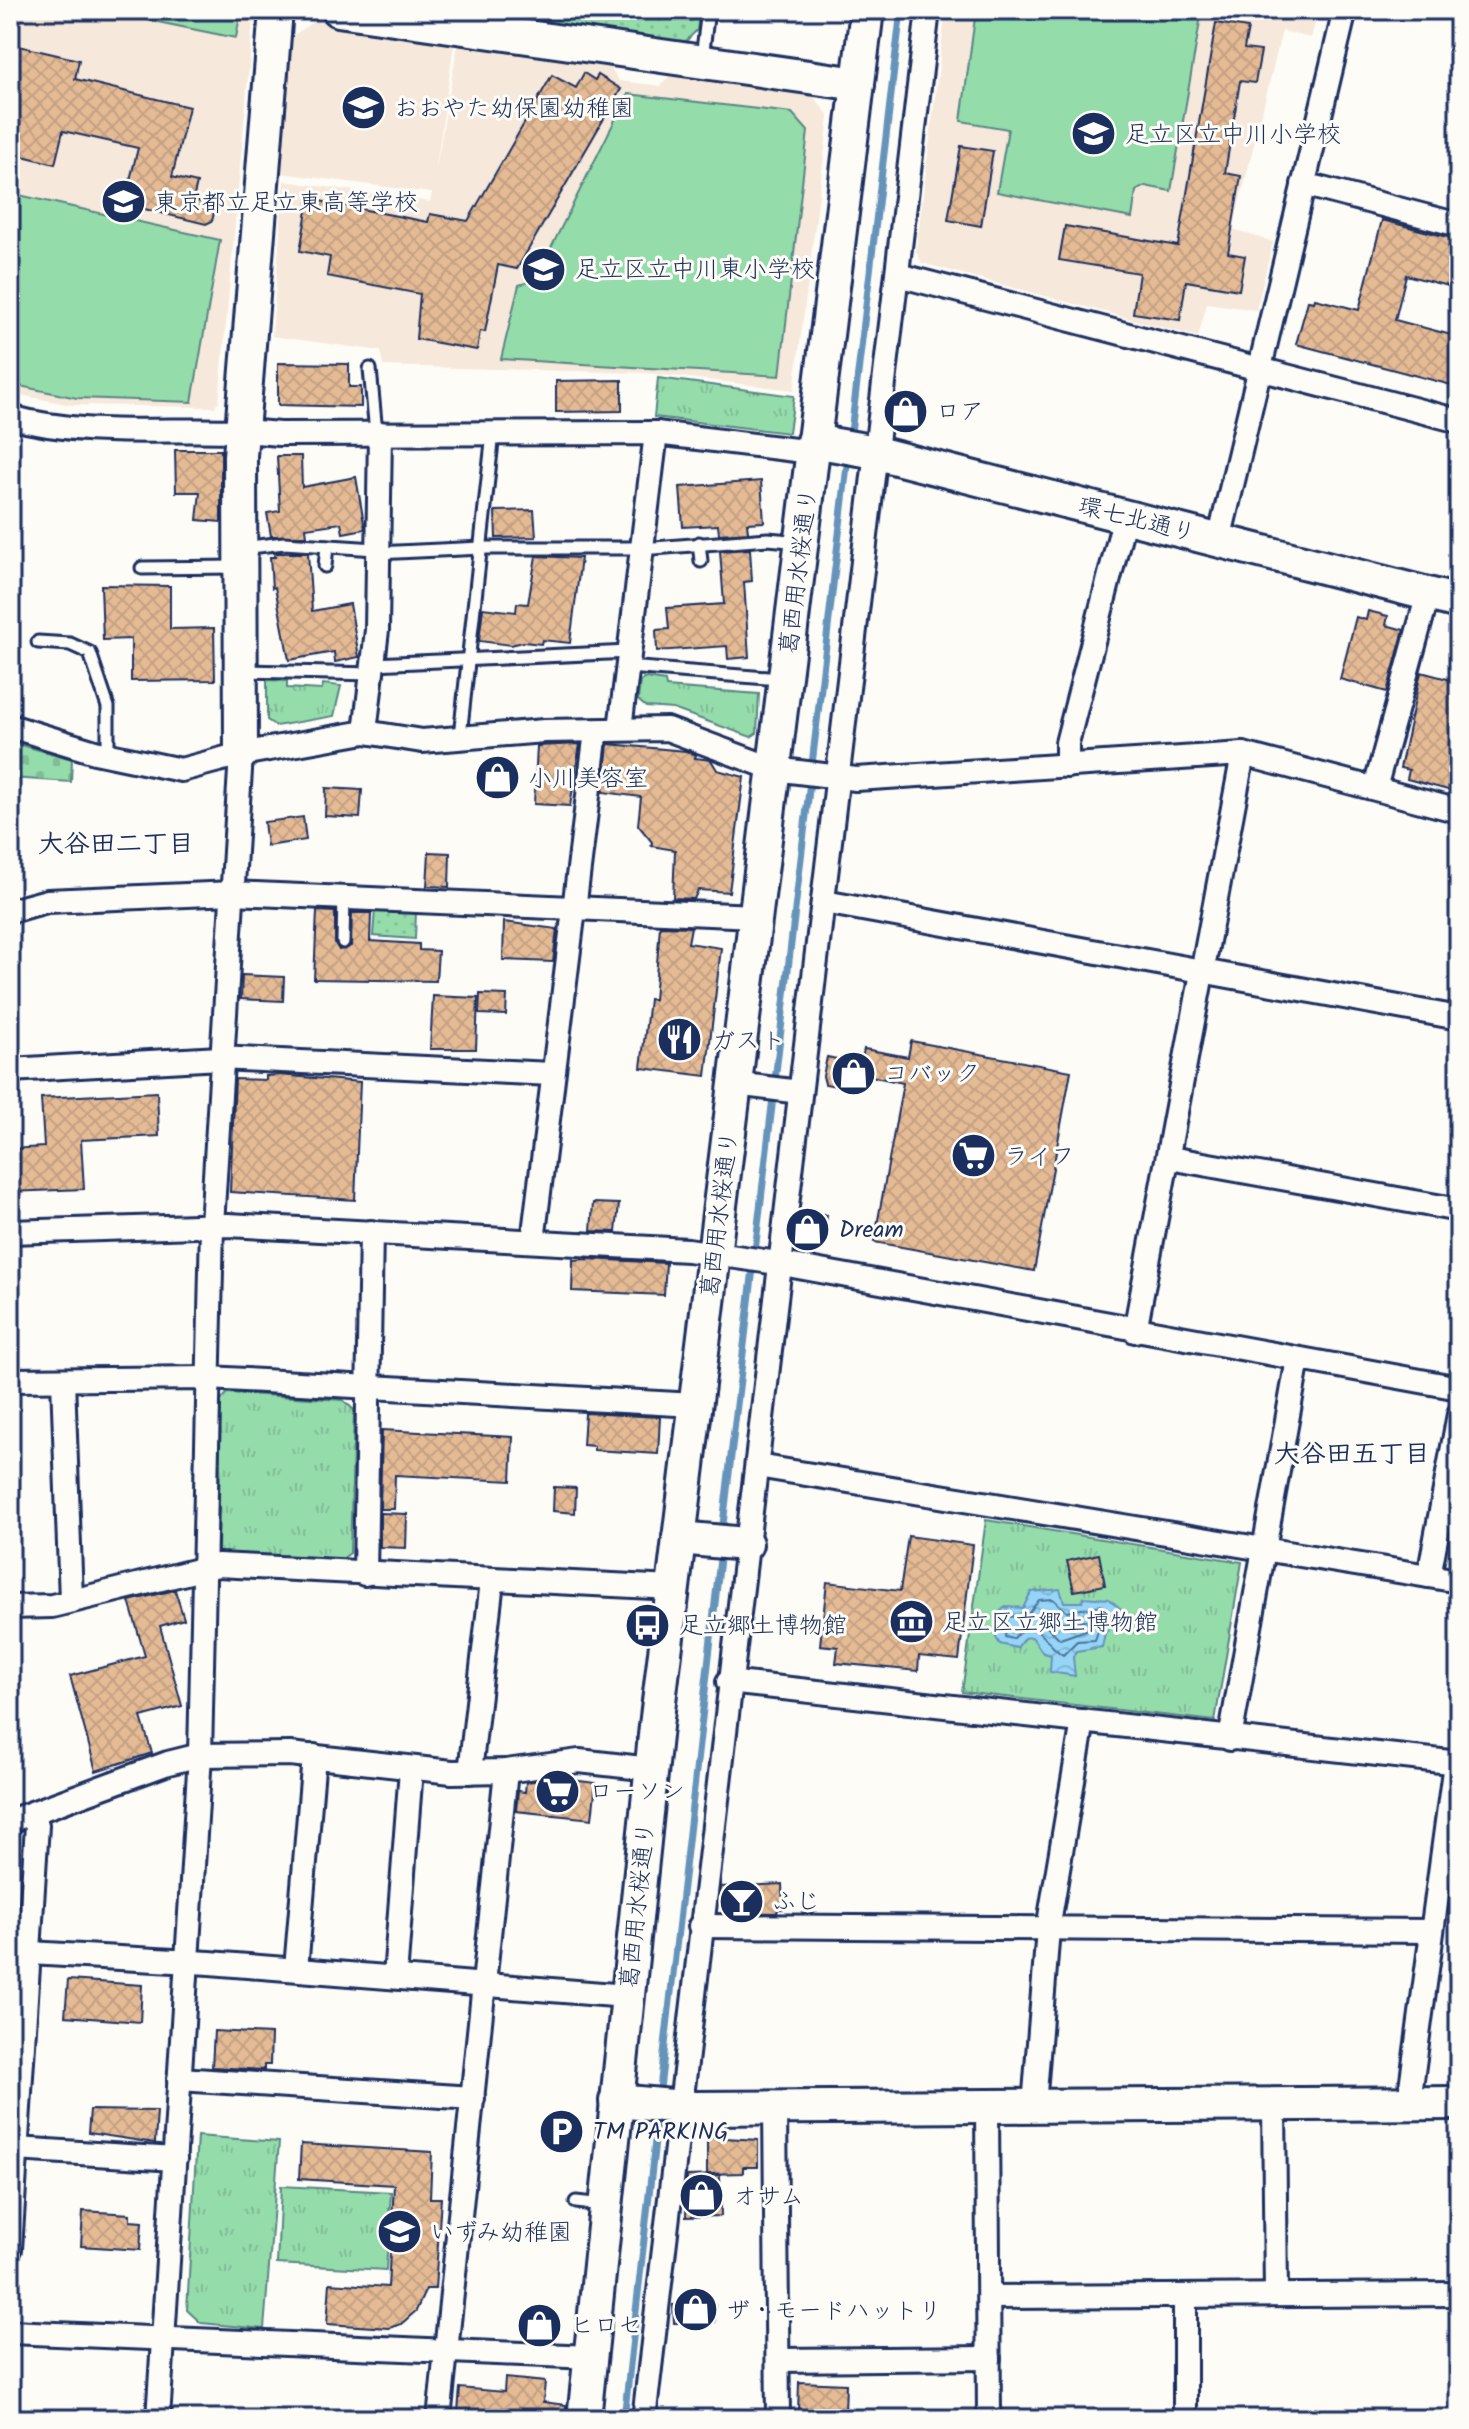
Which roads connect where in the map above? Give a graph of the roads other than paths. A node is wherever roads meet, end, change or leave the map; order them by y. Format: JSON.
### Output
{"nodes":[{"id":1,"x":276,"y":10,"type":"edge"},
{"id":2,"x":338,"y":10,"type":"edge"},
{"id":3,"x":708,"y":10,"type":"edge"},
{"id":4,"x":867,"y":10,"type":"edge"},
{"id":5,"x":928,"y":10,"type":"edge"},
{"id":6,"x":1345,"y":10,"type":"edge"},
{"id":7,"x":703,"y":50,"type":"dead end"},
{"id":8,"x":858,"y":84,"type":"junction"},
{"id":9,"x":1303,"y":184,"type":"junction"},
{"id":10,"x":1459,"y":225,"type":"edge"},
{"id":11,"x":898,"y":275,"type":"junction"},
{"id":12,"x":370,"y":369,"type":"dead end"},
{"id":13,"x":1259,"y":369,"type":"junction"},
{"id":14,"x":10,"y":417,"type":"edge"},
{"id":15,"x":1459,"y":421,"type":"edge"},
{"id":16,"x":243,"y":430,"type":"junction"},
{"id":17,"x":378,"y":433,"type":"junction"},
{"id":18,"x":493,"y":433,"type":"junction"},
{"id":19,"x":656,"y":433,"type":"junction"},
{"id":20,"x":819,"y":446,"type":"junction"},
{"id":21,"x":871,"y":451,"type":"junction"},
{"id":22,"x":1125,"y":516,"type":"junction"},
{"id":23,"x":1219,"y":540,"type":"junction"},
{"id":24,"x":802,"y":542,"type":"junction"},
{"id":25,"x":699,"y":543,"type":"junction"},
{"id":26,"x":327,"y":546,"type":"junction"},
{"id":27,"x":642,"y":546,"type":"junction"},
{"id":28,"x":482,"y":548,"type":"junction"},
{"id":29,"x":376,"y":551,"type":"junction"},
{"id":30,"x":242,"y":558,"type":"junction"},
{"id":31,"x":701,"y":561,"type":"dead end"},
{"id":32,"x":325,"y":566,"type":"dead end"},
{"id":33,"x":142,"y":568,"type":"dead end"},
{"id":34,"x":1428,"y":594,"type":"junction"},
{"id":35,"x":1459,"y":602,"type":"edge"},
{"id":36,"x":38,"y":642,"type":"dead end"},
{"id":37,"x":470,"y":659,"type":"junction"},
{"id":38,"x":629,"y":660,"type":"junction"},
{"id":39,"x":373,"y":669,"type":"junction"},
{"id":40,"x":243,"y":671,"type":"junction"},
{"id":41,"x":785,"y":680,"type":"junction"},
{"id":42,"x":10,"y":726,"type":"edge"},
{"id":43,"x":620,"y":729,"type":"junction"},
{"id":44,"x":596,"y":731,"type":"junction"},
{"id":45,"x":365,"y":732,"type":"junction"},
{"id":46,"x":460,"y":736,"type":"junction"},
{"id":47,"x":241,"y":754,"type":"junction"},
{"id":48,"x":1243,"y":754,"type":"junction"},
{"id":49,"x":108,"y":755,"type":"junction"},
{"id":50,"x":1067,"y":766,"type":"junction"},
{"id":51,"x":787,"y":771,"type":"junction"},
{"id":52,"x":830,"y":776,"type":"junction"},
{"id":53,"x":1375,"y":788,"type":"junction"},
{"id":54,"x":1459,"y":811,"type":"edge"},
{"id":55,"x":233,"y":893,"type":"junction"},
{"id":56,"x":344,"y":897,"type":"junction"},
{"id":57,"x":824,"y":902,"type":"junction"},
{"id":58,"x":573,"y":906,"type":"junction"},
{"id":59,"x":10,"y":911,"type":"edge"},
{"id":60,"x":755,"y":916,"type":"junction"},
{"id":61,"x":343,"y":942,"type":"dead end"},
{"id":62,"x":1204,"y":971,"type":"junction"},
{"id":63,"x":1459,"y":1018,"type":"edge"},
{"id":64,"x":220,"y":1058,"type":"junction"},
{"id":65,"x":10,"y":1070,"type":"edge"},
{"id":66,"x":552,"y":1074,"type":"junction"},
{"id":67,"x":744,"y":1085,"type":"junction"},
{"id":68,"x":796,"y":1091,"type":"junction"},
{"id":69,"x":1170,"y":1158,"type":"junction"},
{"id":70,"x":1459,"y":1210,"type":"edge"},
{"id":71,"x":212,"y":1225,"type":"junction"},
{"id":72,"x":10,"y":1232,"type":"edge"},
{"id":73,"x":371,"y":1232,"type":"junction"},
{"id":74,"x":533,"y":1241,"type":"junction"},
{"id":75,"x":723,"y":1255,"type":"junction"},
{"id":76,"x":776,"y":1263,"type":"junction"},
{"id":77,"x":1135,"y":1331,"type":"junction"},
{"id":78,"x":1298,"y":1359,"type":"junction"},
{"id":79,"x":209,"y":1378,"type":"junction"},
{"id":80,"x":10,"y":1380,"type":"edge"},
{"id":81,"x":63,"y":1380,"type":"junction"},
{"id":82,"x":369,"y":1388,"type":"junction"},
{"id":83,"x":1459,"y":1388,"type":"edge"},
{"id":84,"x":695,"y":1405,"type":"junction"},
{"id":85,"x":1459,"y":1414,"type":"edge"},
{"id":86,"x":757,"y":1466,"type":"junction"},
{"id":87,"x":691,"y":1539,"type":"junction"},
{"id":88,"x":746,"y":1544,"type":"junction"},
{"id":89,"x":1264,"y":1549,"type":"junction"},
{"id":90,"x":204,"y":1566,"type":"junction"},
{"id":91,"x":365,"y":1574,"type":"junction"},
{"id":92,"x":1429,"y":1576,"type":"junction"},
{"id":93,"x":492,"y":1581,"type":"junction"},
{"id":94,"x":1459,"y":1581,"type":"edge"},
{"id":95,"x":673,"y":1588,"type":"junction"},
{"id":96,"x":71,"y":1600,"type":"junction"},
{"id":97,"x":10,"y":1607,"type":"edge"},
{"id":98,"x":728,"y":1682,"type":"junction"},
{"id":99,"x":1083,"y":1721,"type":"junction"},
{"id":100,"x":1230,"y":1739,"type":"junction"},
{"id":101,"x":200,"y":1755,"type":"junction"},
{"id":102,"x":314,"y":1756,"type":"junction"},
{"id":103,"x":1457,"y":1763,"type":"edge"},
{"id":104,"x":411,"y":1769,"type":"junction"},
{"id":105,"x":651,"y":1769,"type":"junction"},
{"id":106,"x":506,"y":1771,"type":"junction"},
{"id":107,"x":470,"y":1772,"type":"junction"},
{"id":108,"x":33,"y":1814,"type":"junction"},
{"id":109,"x":10,"y":1821,"type":"edge"},
{"id":110,"x":700,"y":1926,"type":"junction"},
{"id":111,"x":1048,"y":1929,"type":"junction"},
{"id":112,"x":1431,"y":1931,"type":"junction"},
{"id":113,"x":29,"y":1953,"type":"junction"},
{"id":114,"x":187,"y":1964,"type":"junction"},
{"id":115,"x":296,"y":1969,"type":"junction"},
{"id":116,"x":395,"y":1977,"type":"junction"},
{"id":117,"x":485,"y":1984,"type":"junction"},
{"id":118,"x":627,"y":1996,"type":"junction"},
{"id":119,"x":18,"y":2007,"type":"edge"},
{"id":120,"x":179,"y":2079,"type":"junction"},
{"id":121,"x":473,"y":2098,"type":"junction"},
{"id":122,"x":1409,"y":2102,"type":"junction"},
{"id":123,"x":1459,"y":2103,"type":"edge"},
{"id":124,"x":1274,"y":2104,"type":"junction"},
{"id":125,"x":653,"y":2105,"type":"junction"},
{"id":126,"x":987,"y":2106,"type":"junction"},
{"id":127,"x":1034,"y":2106,"type":"junction"},
{"id":128,"x":775,"y":2108,"type":"junction"},
{"id":129,"x":14,"y":2112,"type":"edge"},
{"id":130,"x":16,"y":2149,"type":"junction"},
{"id":131,"x":175,"y":2159,"type":"junction"},
{"id":132,"x":11,"y":2215,"type":"edge"},
{"id":133,"x":10,"y":2249,"type":"edge"},
{"id":134,"x":1459,"y":2294,"type":"edge"},
{"id":135,"x":1276,"y":2295,"type":"junction"},
{"id":136,"x":1185,"y":2296,"type":"junction"},
{"id":137,"x":989,"y":2297,"type":"junction"},
{"id":138,"x":10,"y":2332,"type":"edge"},
{"id":139,"x":163,"y":2339,"type":"junction"},
{"id":140,"x":446,"y":2351,"type":"junction"},
{"id":141,"x":590,"y":2357,"type":"junction"},
{"id":142,"x":989,"y":2358,"type":"junction"},
{"id":143,"x":778,"y":2360,"type":"junction"},
{"id":144,"x":158,"y":2419,"type":"edge"},
{"id":145,"x":439,"y":2419,"type":"edge"},
{"id":146,"x":584,"y":2419,"type":"edge"},
{"id":147,"x":644,"y":2419,"type":"edge"},
{"id":148,"x":778,"y":2419,"type":"edge"},
{"id":149,"x":989,"y":2419,"type":"edge"},
{"id":150,"x":1185,"y":2419,"type":"edge"}],
"edges":[{"from":1,"to":16,"type":"street"},
{"from":2,"to":8,"type":"street"},
{"from":3,"to":7,"type":"lane"},
{"from":4,"to":8,"type":"street","name":"葛西用水桜通り"},
{"from":5,"to":11,"type":"street"},
{"from":6,"to":9,"type":"street"},
{"from":8,"to":20,"type":"street","name":"葛西用水桜通り"},
{"from":9,"to":10,"type":"street"},
{"from":9,"to":13,"type":"street"},
{"from":11,"to":13,"type":"street"},
{"from":11,"to":21,"type":"street"},
{"from":12,"to":17,"type":"lane"},
{"from":13,"to":15,"type":"street"},
{"from":13,"to":23,"type":"street"},
{"from":14,"to":16,"type":"street"},
{"from":16,"to":17,"type":"street"},
{"from":16,"to":30,"type":"street"},
{"from":17,"to":18,"type":"street"},
{"from":17,"to":29,"type":"street"},
{"from":18,"to":19,"type":"street"},
{"from":18,"to":28,"type":"lane"},
{"from":19,"to":20,"type":"street"},
{"from":19,"to":27,"type":"street"},
{"from":20,"to":21,"type":"street","name":"環七北通り"},
{"from":20,"to":24,"type":"street","name":"葛西用水桜通り"},
{"from":21,"to":22,"type":"street","name":"環七北通り"},
{"from":21,"to":52,"type":"street"},
{"from":22,"to":23,"type":"street","name":"環七北通り"},
{"from":22,"to":50,"type":"street"},
{"from":23,"to":34,"type":"street","name":"環七北通り"},
{"from":24,"to":25,"type":"lane"},
{"from":24,"to":41,"type":"street","name":"葛西用水桜通り"},
{"from":25,"to":27,"type":"lane"},
{"from":25,"to":31,"type":"lane"},
{"from":26,"to":29,"type":"lane"},
{"from":26,"to":30,"type":"lane"},
{"from":26,"to":32,"type":"lane"},
{"from":27,"to":28,"type":"lane"},
{"from":27,"to":38,"type":"street"},
{"from":28,"to":29,"type":"lane"},
{"from":28,"to":37,"type":"lane"},
{"from":29,"to":39,"type":"street"},
{"from":30,"to":33,"type":"lane"},
{"from":30,"to":40,"type":"street"},
{"from":34,"to":35,"type":"street","name":"環七北通り"},
{"from":34,"to":53,"type":"street"},
{"from":36,"to":49,"type":"lane"},
{"from":37,"to":38,"type":"lane"},
{"from":37,"to":39,"type":"lane"},
{"from":37,"to":46,"type":"lane"},
{"from":38,"to":41,"type":"lane"},
{"from":38,"to":43,"type":"street"},
{"from":39,"to":40,"type":"lane"},
{"from":39,"to":45,"type":"street"},
{"from":40,"to":47,"type":"street"},
{"from":41,"to":51,"type":"street","name":"葛西用水桜通り"},
{"from":42,"to":49,"type":"street"},
{"from":43,"to":44,"type":"street"},
{"from":43,"to":51,"type":"street"},
{"from":44,"to":46,"type":"street"},
{"from":44,"to":58,"type":"street"},
{"from":45,"to":46,"type":"street"},
{"from":45,"to":47,"type":"street"},
{"from":47,"to":49,"type":"street"},
{"from":47,"to":55,"type":"street"},
{"from":48,"to":50,"type":"street"},
{"from":48,"to":53,"type":"street"},
{"from":48,"to":62,"type":"street"},
{"from":50,"to":52,"type":"street"},
{"from":51,"to":52,"type":"street"},
{"from":51,"to":60,"type":"street","name":"葛西用水桜通り"},
{"from":52,"to":57,"type":"street"},
{"from":53,"to":54,"type":"street"},
{"from":55,"to":56,"type":"street"},
{"from":55,"to":59,"type":"street"},
{"from":55,"to":64,"type":"street"},
{"from":56,"to":58,"type":"street"},
{"from":56,"to":61,"type":"lane"},
{"from":57,"to":62,"type":"street"},
{"from":57,"to":68,"type":"street"},
{"from":58,"to":60,"type":"street"},
{"from":58,"to":66,"type":"street"},
{"from":60,"to":67,"type":"street","name":"葛西用水桜通り"},
{"from":62,"to":63,"type":"street"},
{"from":62,"to":69,"type":"street"},
{"from":64,"to":65,"type":"street"},
{"from":64,"to":66,"type":"street"},
{"from":64,"to":71,"type":"street"},
{"from":66,"to":74,"type":"street"},
{"from":67,"to":68,"type":"street"},
{"from":67,"to":75,"type":"street","name":"葛西用水桜通り"},
{"from":68,"to":76,"type":"street"},
{"from":69,"to":70,"type":"street"},
{"from":69,"to":77,"type":"street"},
{"from":71,"to":72,"type":"street"},
{"from":71,"to":73,"type":"street"},
{"from":71,"to":79,"type":"street"},
{"from":73,"to":74,"type":"street"},
{"from":73,"to":82,"type":"street"},
{"from":74,"to":75,"type":"street"},
{"from":75,"to":76,"type":"street"},
{"from":75,"to":84,"type":"street","name":"葛西用水桜通り"},
{"from":76,"to":77,"type":"street"},
{"from":76,"to":86,"type":"street"},
{"from":77,"to":78,"type":"street"},
{"from":78,"to":83,"type":"street"},
{"from":78,"to":89,"type":"street"},
{"from":79,"to":81,"type":"street"},
{"from":79,"to":82,"type":"street"},
{"from":79,"to":90,"type":"street"},
{"from":80,"to":81,"type":"street"},
{"from":81,"to":96,"type":"street"},
{"from":82,"to":84,"type":"street"},
{"from":82,"to":91,"type":"street"},
{"from":84,"to":87,"type":"street","name":"葛西用水桜通り"},
{"from":85,"to":92,"type":"street"},
{"from":86,"to":88,"type":"street"},
{"from":86,"to":89,"type":"street"},
{"from":87,"to":88,"type":"street"},
{"from":87,"to":95,"type":"street","name":"葛西用水桜通り"},
{"from":88,"to":98,"type":"street"},
{"from":89,"to":92,"type":"street"},
{"from":89,"to":100,"type":"street"},
{"from":90,"to":91,"type":"street"},
{"from":90,"to":96,"type":"street"},
{"from":90,"to":101,"type":"street"},
{"from":91,"to":93,"type":"street"},
{"from":92,"to":94,"type":"street"},
{"from":93,"to":95,"type":"street"},
{"from":93,"to":107,"type":"street"},
{"from":95,"to":105,"type":"street","name":"葛西用水桜通り"},
{"from":96,"to":97,"type":"street"},
{"from":98,"to":99,"type":"street"},
{"from":98,"to":110,"type":"street"},
{"from":99,"to":100,"type":"street"},
{"from":99,"to":111,"type":"street"},
{"from":100,"to":103,"type":"street"},
{"from":101,"to":102,"type":"street"},
{"from":101,"to":108,"type":"street"},
{"from":101,"to":114,"type":"street"},
{"from":102,"to":104,"type":"street"},
{"from":102,"to":115,"type":"street"},
{"from":103,"to":112,"type":"street"},
{"from":104,"to":107,"type":"street"},
{"from":104,"to":116,"type":"street"},
{"from":105,"to":106,"type":"street"},
{"from":105,"to":118,"type":"street","name":"葛西用水桜通り"},
{"from":106,"to":107,"type":"street"},
{"from":106,"to":117,"type":"street"},
{"from":108,"to":109,"type":"street"},
{"from":108,"to":113,"type":"street"},
{"from":110,"to":111,"type":"street"},
{"from":110,"to":125,"type":"street"},
{"from":111,"to":112,"type":"street"},
{"from":111,"to":127,"type":"street"},
{"from":112,"to":122,"type":"street"},
{"from":113,"to":114,"type":"street"},
{"from":113,"to":119,"type":"street"},
{"from":114,"to":115,"type":"street"},
{"from":114,"to":120,"type":"street"},
{"from":115,"to":116,"type":"street"},
{"from":116,"to":117,"type":"street"},
{"from":117,"to":118,"type":"street"},
{"from":117,"to":121,"type":"street"},
{"from":118,"to":125,"type":"street","name":"葛西用水桜通り"},
{"from":119,"to":129,"type":"street"},
{"from":120,"to":121,"type":"street"},
{"from":120,"to":131,"type":"street"},
{"from":121,"to":140,"type":"street"},
{"from":122,"to":123,"type":"street"},
{"from":122,"to":124,"type":"street"},
{"from":124,"to":127,"type":"street"},
{"from":124,"to":135,"type":"street"},
{"from":125,"to":128,"type":"street"},
{"from":125,"to":141,"type":"street","name":"葛西用水桜通り"},
{"from":125,"to":147,"type":"street"},
{"from":126,"to":127,"type":"street"},
{"from":126,"to":128,"type":"street"},
{"from":126,"to":137,"type":"street"},
{"from":128,"to":143,"type":"street"},
{"from":129,"to":130,"type":"street"},
{"from":130,"to":131,"type":"street"},
{"from":130,"to":132,"type":"street"},
{"from":131,"to":139,"type":"street"},
{"from":132,"to":133,"type":"street"},
{"from":134,"to":135,"type":"street"},
{"from":135,"to":136,"type":"street"},
{"from":136,"to":137,"type":"street"},
{"from":136,"to":150,"type":"street"},
{"from":137,"to":142,"type":"street"},
{"from":138,"to":139,"type":"street"},
{"from":139,"to":140,"type":"street"},
{"from":139,"to":144,"type":"street"},
{"from":140,"to":141,"type":"street"},
{"from":140,"to":145,"type":"street"},
{"from":141,"to":146,"type":"street","name":"葛西用水桜通り"},
{"from":142,"to":143,"type":"street"},
{"from":142,"to":149,"type":"street"},
{"from":143,"to":148,"type":"street"}]}
